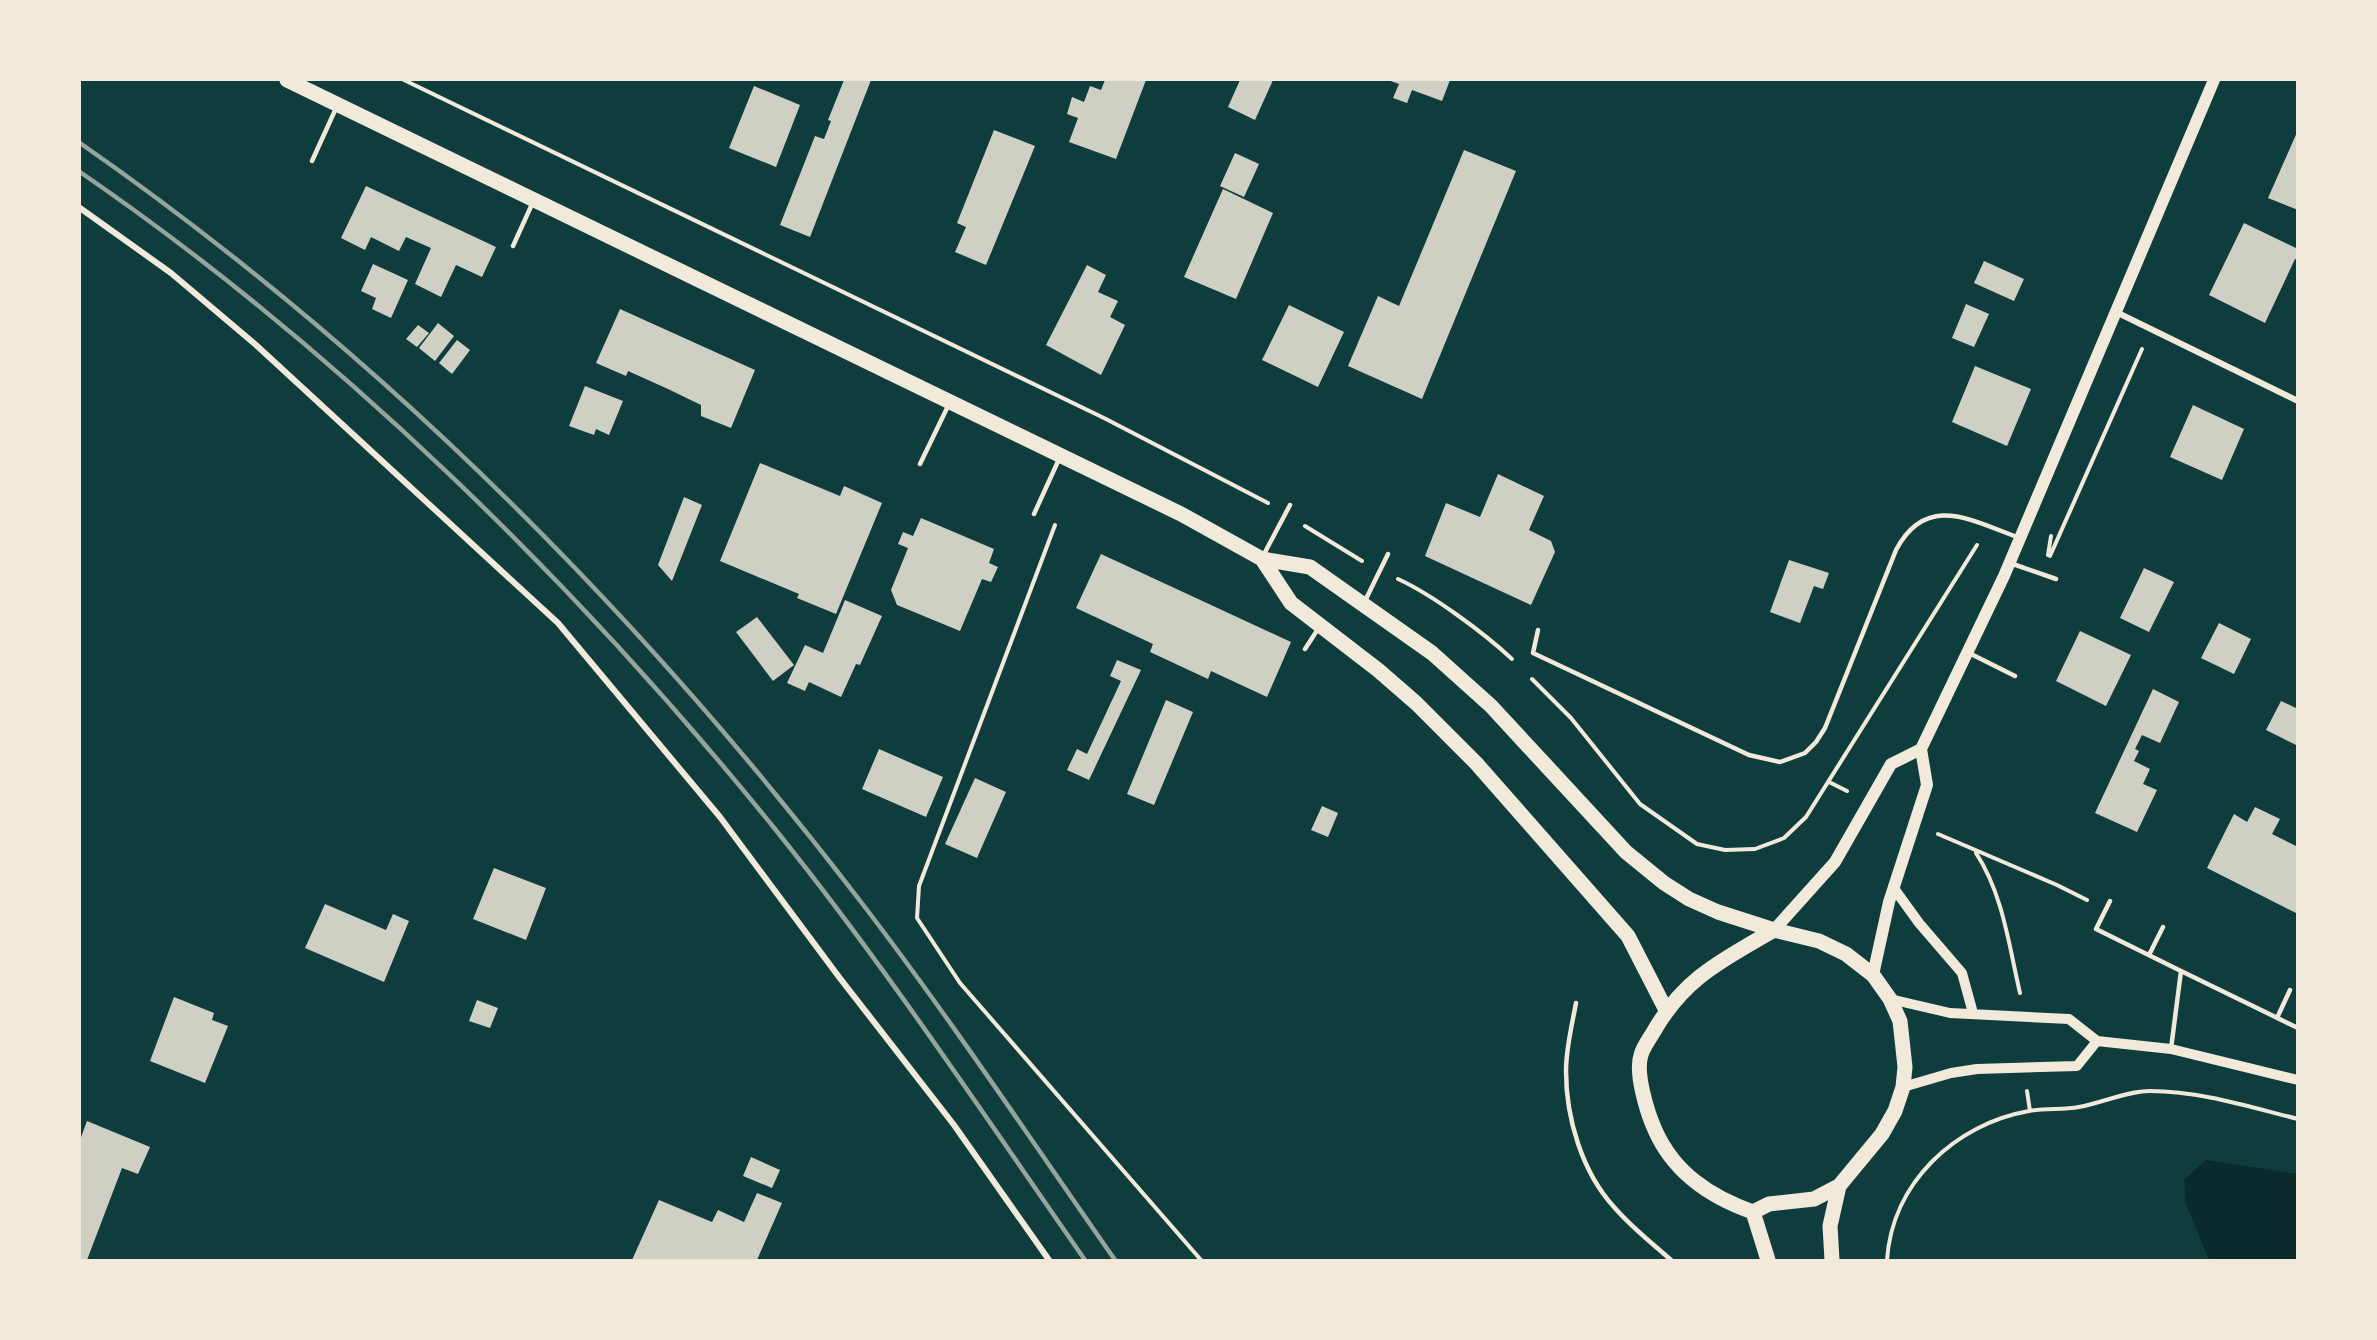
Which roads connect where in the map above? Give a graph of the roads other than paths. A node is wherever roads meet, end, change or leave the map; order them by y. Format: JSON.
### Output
{"nodes":[{"id":1,"x":287,"y":80,"type":"edge"},
{"id":2,"x":2214,"y":80,"type":"edge"},
{"id":3,"x":338,"y":104,"type":"junction"},
{"id":4,"x":312,"y":161,"type":"dead end"},
{"id":5,"x":534,"y":200,"type":"junction"},
{"id":6,"x":80,"y":208,"type":"edge"},
{"id":7,"x":513,"y":246,"type":"dead end"},
{"id":8,"x":2115,"y":312,"type":"junction"},
{"id":9,"x":2298,"y":401,"type":"edge"},
{"id":10,"x":950,"y":402,"type":"junction"},
{"id":11,"x":1060,"y":455,"type":"junction"},
{"id":12,"x":920,"y":464,"type":"dead end"},
{"id":13,"x":1290,"y":505,"type":"dead end"},
{"id":14,"x":1034,"y":514,"type":"dead end"},
{"id":15,"x":2020,"y":538,"type":"junction"},
{"id":16,"x":1388,"y":554,"type":"dead end"},
{"id":17,"x":1262,"y":559,"type":"junction"},
{"id":18,"x":2010,"y":562,"type":"junction"},
{"id":19,"x":2056,"y":579,"type":"dead end"},
{"id":20,"x":1364,"y":603,"type":"junction"},
{"id":21,"x":1321,"y":625,"type":"junction"},
{"id":22,"x":1538,"y":630,"type":"dead end"},
{"id":23,"x":1305,"y":649,"type":"dead end"},
{"id":24,"x":1967,"y":652,"type":"junction"},
{"id":25,"x":2014,"y":676,"type":"dead end"},
{"id":26,"x":1921,"y":749,"type":"junction"},
{"id":27,"x":1893,"y":887,"type":"junction"},
{"id":28,"x":2110,"y":901,"type":"dead end"},
{"id":29,"x":2163,"y":927,"type":"dead end"},
{"id":30,"x":1774,"y":930,"type":"junction"},
{"id":31,"x":2149,"y":955,"type":"junction"},
{"id":32,"x":2181,"y":970,"type":"junction"},
{"id":33,"x":1873,"y":975,"type":"junction"},
{"id":34,"x":2290,"y":990,"type":"dead end"},
{"id":35,"x":1890,"y":999,"type":"junction"},
{"id":36,"x":1576,"y":1003,"type":"dead end"},
{"id":37,"x":1666,"y":1010,"type":"junction"},
{"id":38,"x":1974,"y":1013,"type":"junction"},
{"id":39,"x":2277,"y":1018,"type":"junction"},
{"id":40,"x":2298,"y":1028,"type":"edge"},
{"id":41,"x":2097,"y":1041,"type":"junction"},
{"id":42,"x":2170,"y":1049,"type":"junction"},
{"id":43,"x":2298,"y":1080,"type":"edge"},
{"id":44,"x":1904,"y":1087,"type":"junction"},
{"id":45,"x":1839,"y":1186,"type":"junction"},
{"id":46,"x":1753,"y":1212,"type":"junction"},
{"id":47,"x":1049,"y":1260,"type":"edge"},
{"id":48,"x":1671,"y":1260,"type":"edge"},
{"id":49,"x":1768,"y":1260,"type":"edge"},
{"id":50,"x":1832,"y":1260,"type":"edge"}],
"edges":[{"from":1,"to":3,"type":"main road"},
{"from":2,"to":8,"type":"main road"},
{"from":3,"to":4,"type":"lane"},
{"from":3,"to":5,"type":"main road"},
{"from":5,"to":7,"type":"lane"},
{"from":5,"to":10,"type":"main road"},
{"from":6,"to":47,"type":"street"},
{"from":8,"to":9,"type":"street"},
{"from":8,"to":15,"type":"main road"},
{"from":10,"to":11,"type":"main road"},
{"from":10,"to":12,"type":"lane"},
{"from":11,"to":14,"type":"lane"},
{"from":11,"to":17,"type":"main road"},
{"from":13,"to":17,"type":"lane"},
{"from":15,"to":18,"type":"main road"},
{"from":15,"to":22,"type":"lane"},
{"from":16,"to":20,"type":"lane"},
{"from":17,"to":20,"type":"main road"},
{"from":17,"to":21,"type":"main road"},
{"from":18,"to":19,"type":"lane"},
{"from":18,"to":24,"type":"main road"},
{"from":20,"to":30,"type":"main road"},
{"from":21,"to":23,"type":"lane"},
{"from":21,"to":37,"type":"main road"},
{"from":24,"to":25,"type":"lane"},
{"from":24,"to":26,"type":"main road"},
{"from":26,"to":27,"type":"main road"},
{"from":26,"to":30,"type":"main road"},
{"from":27,"to":33,"type":"main road"},
{"from":27,"to":38,"type":"street"},
{"from":28,"to":31,"type":"lane"},
{"from":29,"to":31,"type":"lane"},
{"from":30,"to":33,"type":"main road"},
{"from":30,"to":37,"type":"main road"},
{"from":31,"to":32,"type":"lane"},
{"from":32,"to":39,"type":"lane"},
{"from":32,"to":42,"type":"lane"},
{"from":33,"to":35,"type":"main road"},
{"from":34,"to":39,"type":"lane"},
{"from":35,"to":38,"type":"street"},
{"from":35,"to":44,"type":"main road"},
{"from":36,"to":48,"type":"lane"},
{"from":37,"to":46,"type":"main road"},
{"from":38,"to":41,"type":"street"},
{"from":39,"to":40,"type":"lane"},
{"from":41,"to":42,"type":"street"},
{"from":41,"to":44,"type":"street"},
{"from":42,"to":43,"type":"street"},
{"from":44,"to":45,"type":"main road"},
{"from":45,"to":46,"type":"main road"},
{"from":45,"to":50,"type":"main road"},
{"from":46,"to":49,"type":"main road"}]}
